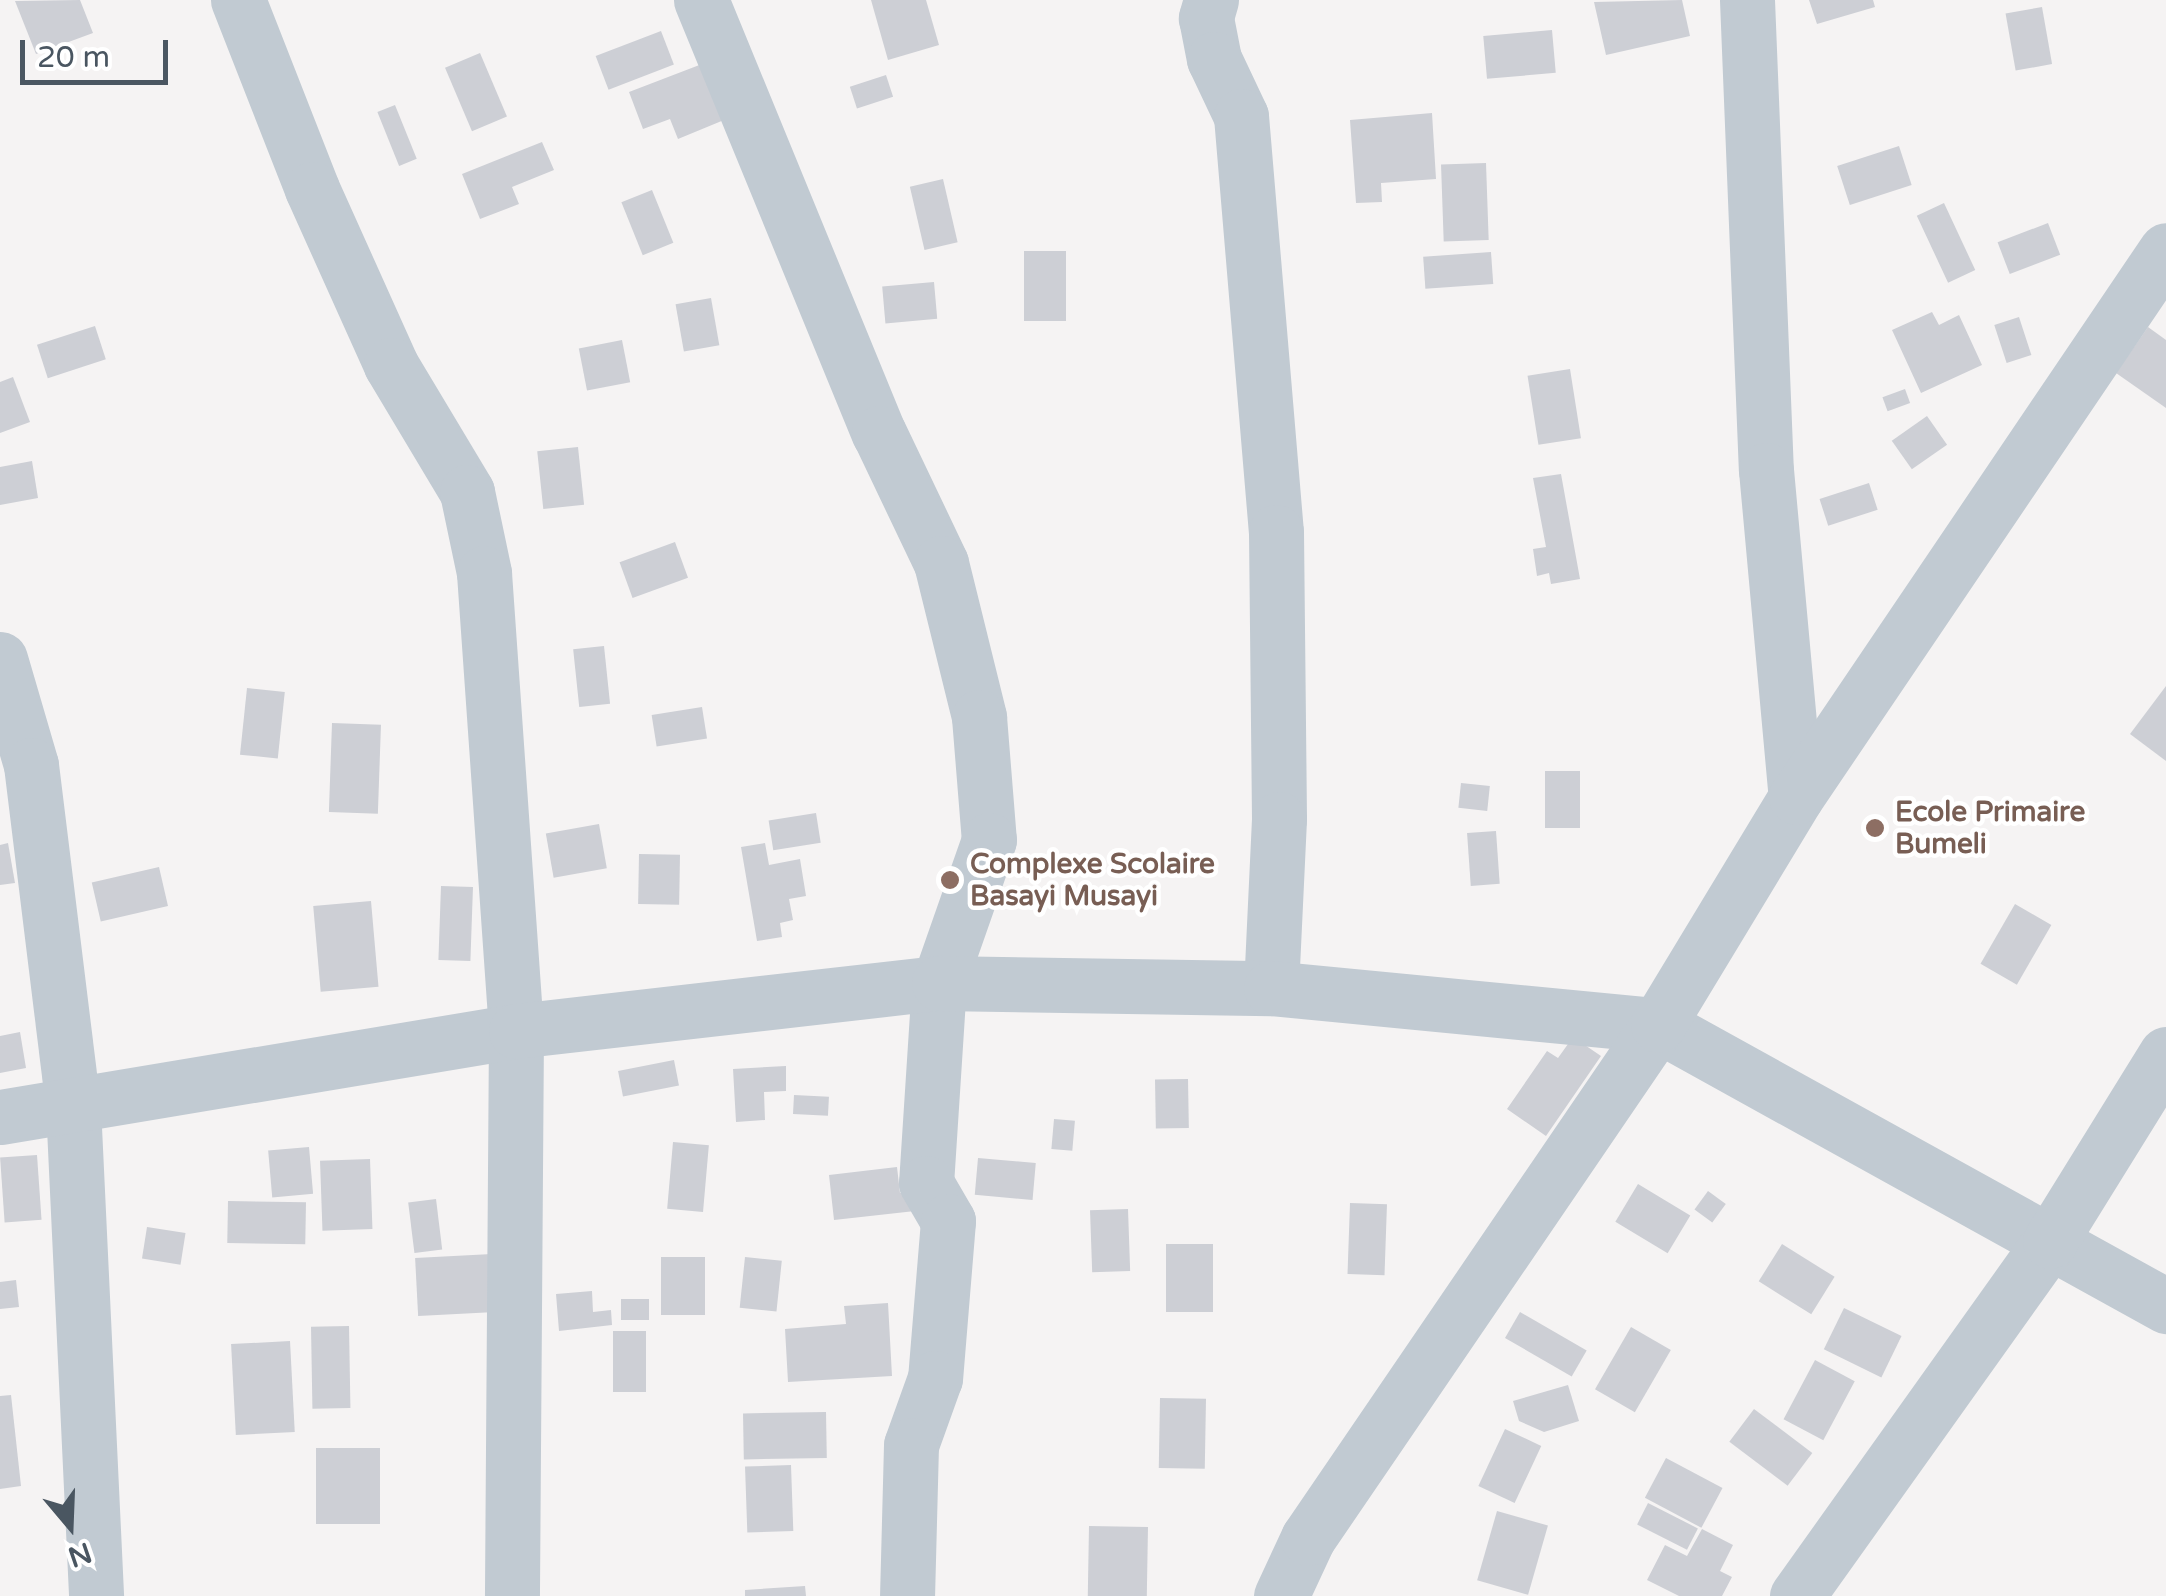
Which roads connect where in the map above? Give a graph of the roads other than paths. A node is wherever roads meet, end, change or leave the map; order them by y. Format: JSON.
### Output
{"nodes":[{"id":1,"x":238,"y":0,"type":"edge"},
{"id":2,"x":702,"y":0,"type":"edge"},
{"id":3,"x":1211,"y":0,"type":"edge"},
{"id":4,"x":1747,"y":0,"type":"edge"},
{"id":5,"x":2166,"y":250,"type":"edge"},
{"id":6,"x":0,"y":659,"type":"edge"},
{"id":7,"x":1796,"y":797,"type":"junction"},
{"id":8,"x":939,"y":983,"type":"junction"},
{"id":9,"x":1271,"y":988,"type":"junction"},
{"id":10,"x":1658,"y":1025,"type":"junction"},
{"id":11,"x":516,"y":1031,"type":"junction"},
{"id":12,"x":2166,"y":1054,"type":"edge"},
{"id":13,"x":73,"y":1106,"type":"junction"},
{"id":14,"x":0,"y":1117,"type":"edge"},
{"id":15,"x":2050,"y":1241,"type":"junction"},
{"id":16,"x":2166,"y":1306,"type":"edge"},
{"id":17,"x":96,"y":1596,"type":"edge"},
{"id":18,"x":512,"y":1596,"type":"edge"},
{"id":19,"x":907,"y":1596,"type":"edge"},
{"id":20,"x":1281,"y":1596,"type":"edge"},
{"id":21,"x":1797,"y":1596,"type":"edge"}],
"edges":[{"from":1,"to":11,"type":"street"},
{"from":2,"to":8,"type":"street"},
{"from":3,"to":9,"type":"street"},
{"from":4,"to":7,"type":"street"},
{"from":5,"to":7,"type":"street"},
{"from":6,"to":13,"type":"street"},
{"from":7,"to":10,"type":"street"},
{"from":8,"to":9,"type":"street"},
{"from":8,"to":11,"type":"street"},
{"from":8,"to":19,"type":"street"},
{"from":9,"to":10,"type":"street"},
{"from":10,"to":15,"type":"street"},
{"from":10,"to":20,"type":"street"},
{"from":11,"to":13,"type":"street"},
{"from":11,"to":18,"type":"street"},
{"from":12,"to":15,"type":"street"},
{"from":13,"to":14,"type":"street"},
{"from":13,"to":17,"type":"street"},
{"from":15,"to":16,"type":"street"},
{"from":15,"to":21,"type":"street"}]}
